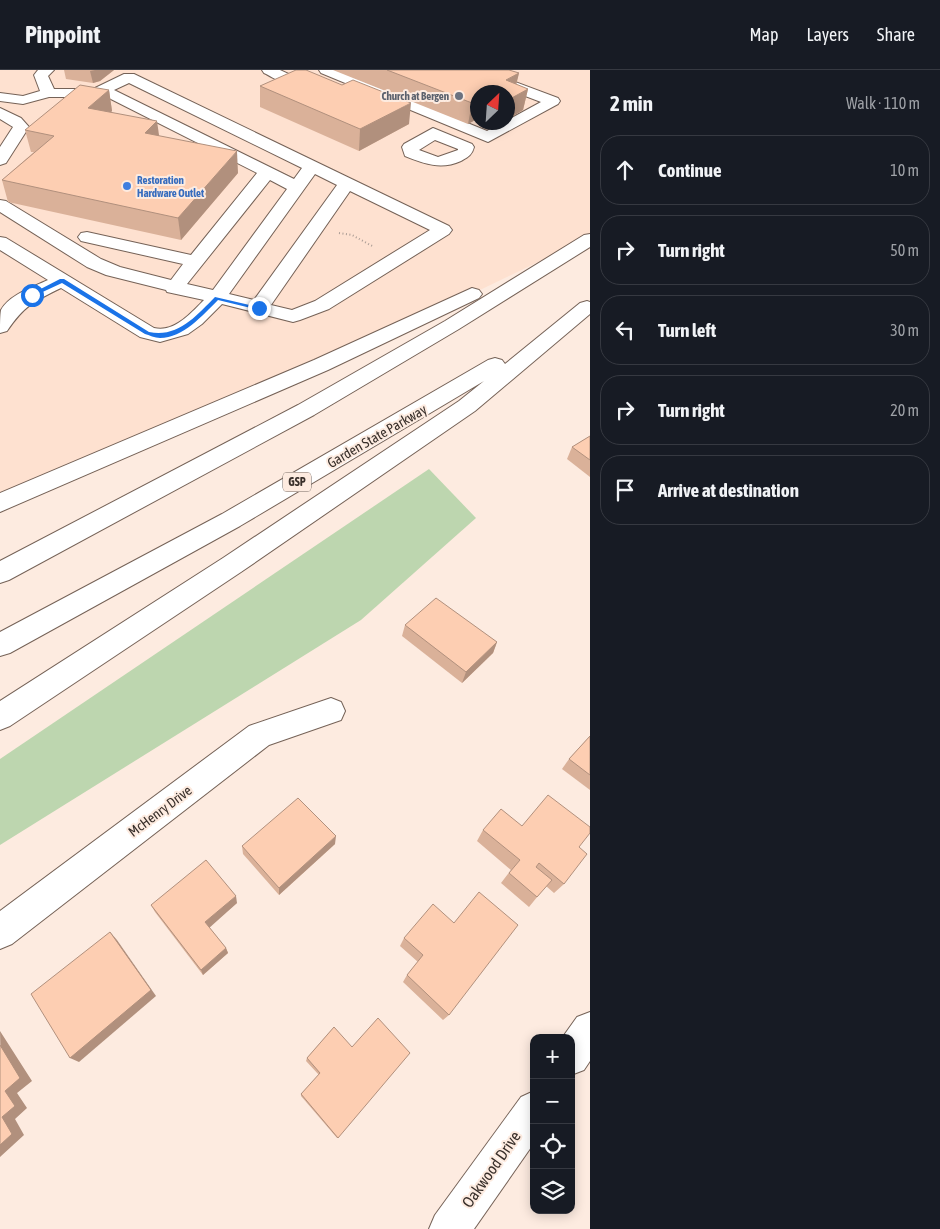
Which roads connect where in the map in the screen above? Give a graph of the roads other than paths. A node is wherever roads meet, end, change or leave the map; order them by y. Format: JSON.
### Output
{"nodes":[{"id":1,"x":47,"y":70,"type":"edge"},
{"id":2,"x":269,"y":70,"type":"edge"},
{"id":3,"x":326,"y":70,"type":"edge"},
{"id":4,"x":470,"y":70,"type":"edge"},
{"id":5,"x":102,"y":90,"type":"junction"},
{"id":6,"x":327,"y":90,"type":"edge"},
{"id":7,"x":48,"y":93,"type":"junction"},
{"id":8,"x":0,"y":97,"type":"edge"},
{"id":9,"x":0,"y":113,"type":"edge"},
{"id":10,"x":416,"y":126,"type":"dead end"},
{"id":11,"x":434,"y":134,"type":"dead end"},
{"id":12,"x":0,"y":160,"type":"edge"},
{"id":13,"x":312,"y":166,"type":"junction"},
{"id":14,"x":267,"y":172,"type":"junction"},
{"id":15,"x":347,"y":183,"type":"junction"},
{"id":16,"x":298,"y":187,"type":"junction"},
{"id":17,"x":0,"y":205,"type":"edge"},
{"id":18,"x":87,"y":237,"type":"dead end"},
{"id":19,"x":590,"y":238,"type":"edge"},
{"id":20,"x":0,"y":242,"type":"edge"},
{"id":21,"x":195,"y":261,"type":"junction"},
{"id":22,"x":62,"y":280,"type":"junction"},
{"id":23,"x":174,"y":288,"type":"junction"},
{"id":24,"x":217,"y":298,"type":"junction"},
{"id":25,"x":588,"y":306,"type":"edge"},
{"id":26,"x":259,"y":308,"type":"junction"},
{"id":27,"x":0,"y":327,"type":"edge"},
{"id":28,"x":0,"y":503,"type":"edge"},
{"id":29,"x":0,"y":573,"type":"edge"},
{"id":30,"x":0,"y":645,"type":"edge"},
{"id":31,"x":331,"y":711,"type":"dead end"},
{"id":32,"x":0,"y":717,"type":"edge"},
{"id":33,"x":0,"y":932,"type":"edge"},
{"id":34,"x":590,"y":1030,"type":"edge"},
{"id":35,"x":575,"y":1051,"type":"edge"},
{"id":36,"x":530,"y":1116,"type":"edge"},
{"id":37,"x":449,"y":1229,"type":"edge"}],
"edges":[{"from":1,"to":7,"type":"main road"},
{"from":2,"to":6,"type":"main road"},
{"from":3,"to":4,"type":"main road"},
{"from":5,"to":7,"type":"main road"},
{"from":5,"to":13,"type":"main road"},
{"from":5,"to":14,"type":"main road"},
{"from":7,"to":8,"type":"main road"},
{"from":9,"to":12,"type":"main road"},
{"from":10,"to":11,"type":"main road"},
{"from":13,"to":15,"type":"main road"},
{"from":13,"to":16,"type":"main road"},
{"from":14,"to":16,"type":"main road"},
{"from":14,"to":21,"type":"main road"},
{"from":15,"to":26,"type":"main road"},
{"from":15,"to":26,"type":"main road"},
{"from":16,"to":24,"type":"main road"},
{"from":17,"to":23,"type":"main road"},
{"from":18,"to":21,"type":"main road"},
{"from":19,"to":28,"type":"main road"},
{"from":19,"to":29,"type":"main road"},
{"from":20,"to":22,"type":"main road"},
{"from":21,"to":23,"type":"main road"},
{"from":22,"to":24,"type":"main road"},
{"from":22,"to":27,"type":"main road"},
{"from":23,"to":24,"type":"main road"},
{"from":24,"to":26,"type":"main road"},
{"from":25,"to":30,"type":"main road","name":"Garden State Parkway","number":"GSP"},
{"from":25,"to":32,"type":"main road"},
{"from":31,"to":33,"type":"main road","name":"McHenry Drive"},
{"from":34,"to":35,"type":"main road"},
{"from":36,"to":37,"type":"main road","name":"Oakwood Drive"}]}
